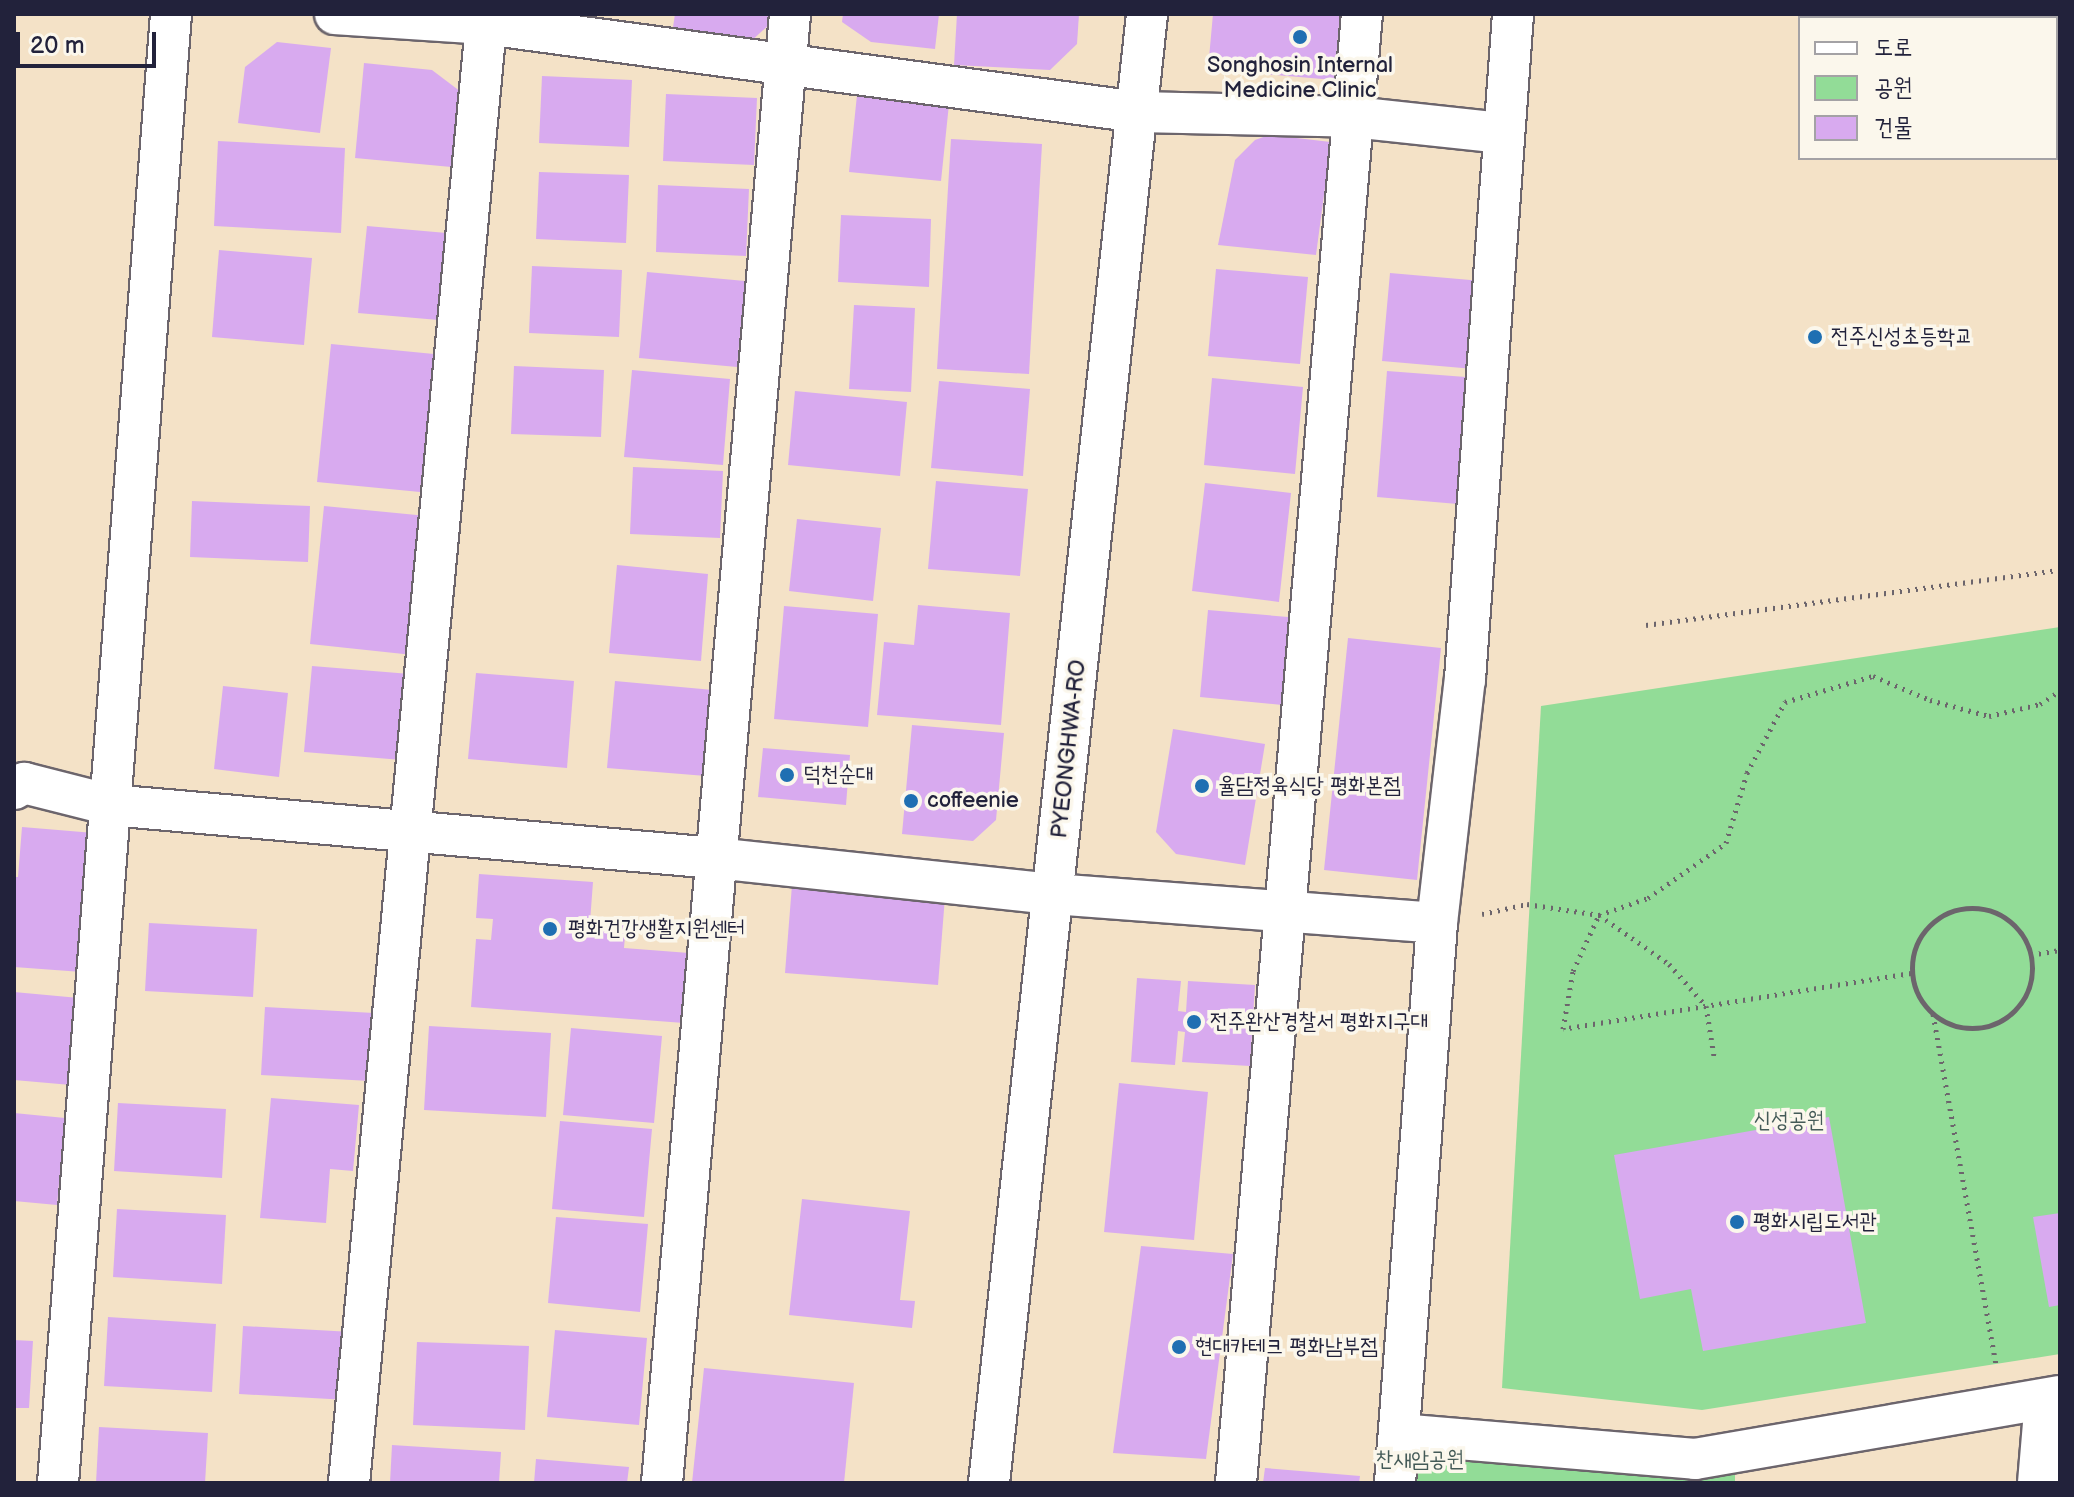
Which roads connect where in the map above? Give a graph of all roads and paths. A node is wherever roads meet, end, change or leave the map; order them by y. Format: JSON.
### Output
{"nodes":[{"id":1,"x":171,"y":14,"type":"edge"},
{"id":2,"x":335,"y":14,"type":"edge"},
{"id":3,"x":790,"y":14,"type":"edge"},
{"id":4,"x":1147,"y":14,"type":"edge"},
{"id":5,"x":1362,"y":14,"type":"edge"},
{"id":6,"x":1513,"y":14,"type":"edge"},
{"id":7,"x":487,"y":19,"type":"edge"},
{"id":8,"x":786,"y":62,"type":"junction"},
{"id":9,"x":1138,"y":112,"type":"junction"},
{"id":10,"x":1353,"y":117,"type":"junction"},
{"id":11,"x":1503,"y":133,"type":"junction"},
{"id":12,"x":2060,"y":570,"type":"edge"},
{"id":13,"x":1646,"y":625,"type":"dead end"},
{"id":14,"x":2060,"y":691,"type":"edge"},
{"id":15,"x":14,"y":789,"type":"edge"},
{"id":16,"x":110,"y":805,"type":"junction"},
{"id":17,"x":408,"y":832,"type":"junction"},
{"id":18,"x":715,"y":858,"type":"junction"},
{"id":19,"x":1053,"y":894,"type":"junction"},
{"id":20,"x":1283,"y":909,"type":"junction"},
{"id":21,"x":1599,"y":915,"type":"junction"},
{"id":22,"x":1437,"y":923,"type":"junction"},
{"id":23,"x":2060,"y":950,"type":"edge"},
{"id":24,"x":2031,"y":955,"type":"junction"},
{"id":25,"x":1911,"y":973,"type":"junction"},
{"id":26,"x":1706,"y":1006,"type":"junction"},
{"id":27,"x":1933,"y":1014,"type":"junction"},
{"id":28,"x":1714,"y":1056,"type":"dead end"},
{"id":29,"x":2052,"y":1397,"type":"edge"},
{"id":30,"x":2004,"y":1406,"type":"junction"},
{"id":31,"x":1399,"y":1434,"type":"junction"},
{"id":32,"x":58,"y":1483,"type":"edge"},
{"id":33,"x":349,"y":1483,"type":"edge"},
{"id":34,"x":662,"y":1483,"type":"edge"},
{"id":35,"x":989,"y":1483,"type":"edge"},
{"id":36,"x":1236,"y":1483,"type":"edge"},
{"id":37,"x":1395,"y":1483,"type":"edge"},
{"id":38,"x":2038,"y":1483,"type":"edge"}],
"edges":[{"from":1,"to":16,"type":"street"},
{"from":2,"to":7,"type":"street"},
{"from":3,"to":8,"type":"street"},
{"from":4,"to":9,"type":"street","name":"PYEONGHWA-RO"},
{"from":5,"to":10,"type":"street"},
{"from":6,"to":11,"type":"street"},
{"from":7,"to":8,"type":"street"},
{"from":7,"to":17,"type":"street"},
{"from":8,"to":9,"type":"street"},
{"from":8,"to":18,"type":"street"},
{"from":9,"to":10,"type":"street"},
{"from":9,"to":19,"type":"street","name":"PYEONGHWA-RO"},
{"from":10,"to":11,"type":"street"},
{"from":10,"to":20,"type":"street"},
{"from":11,"to":22,"type":"street"},
{"from":12,"to":13,"type":"path"},
{"from":14,"to":21,"type":"path"},
{"from":15,"to":16,"type":"street"},
{"from":16,"to":17,"type":"street"},
{"from":16,"to":32,"type":"street"},
{"from":17,"to":18,"type":"street"},
{"from":17,"to":33,"type":"street"},
{"from":18,"to":19,"type":"street"},
{"from":18,"to":34,"type":"street"},
{"from":19,"to":20,"type":"street"},
{"from":19,"to":35,"type":"street","name":"PYEONGHWA-RO"},
{"from":20,"to":22,"type":"street"},
{"from":20,"to":36,"type":"street"},
{"from":21,"to":22,"type":"path"},
{"from":21,"to":26,"type":"path"},
{"from":21,"to":26,"type":"path"},
{"from":22,"to":31,"type":"street"},
{"from":23,"to":24,"type":"path"},
{"from":24,"to":25,"type":"path"},
{"from":24,"to":27,"type":"path"},
{"from":25,"to":26,"type":"path"},
{"from":25,"to":27,"type":"path"},
{"from":26,"to":28,"type":"path"},
{"from":27,"to":30,"type":"path"},
{"from":29,"to":30,"type":"street"},
{"from":29,"to":38,"type":"street"},
{"from":30,"to":31,"type":"street"},
{"from":31,"to":37,"type":"street"}]}
